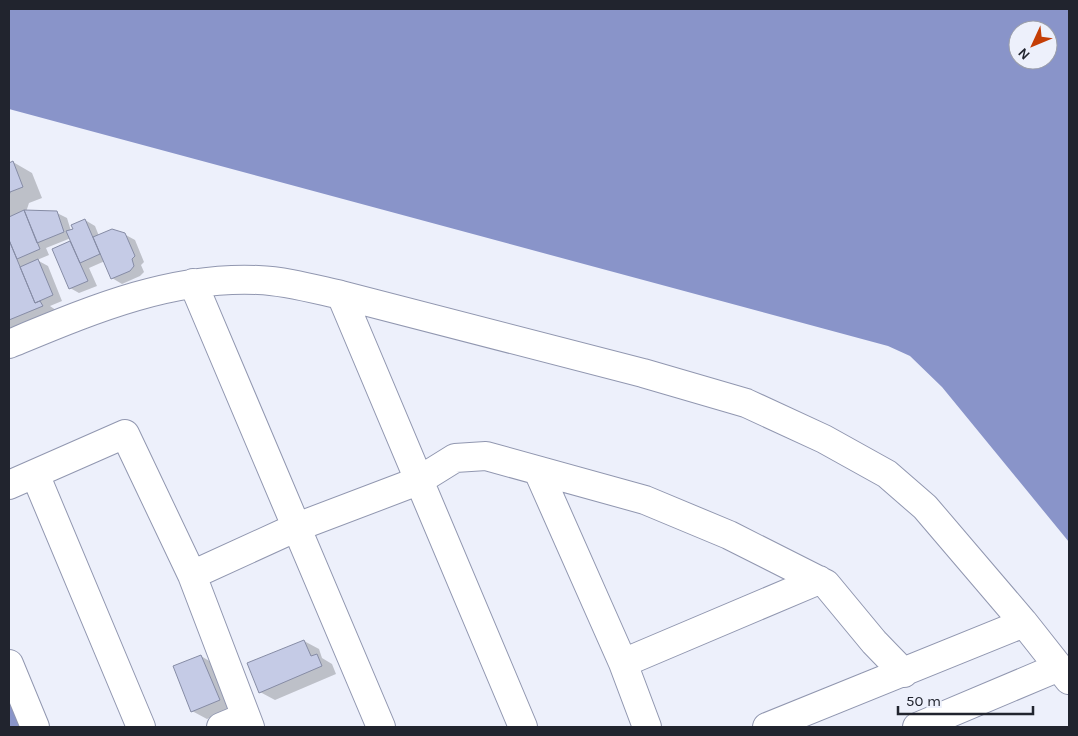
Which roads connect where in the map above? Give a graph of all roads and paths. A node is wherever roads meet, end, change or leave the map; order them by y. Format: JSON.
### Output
{"nodes":[{"id":1,"x":193,"y":283,"type":"junction"},
{"id":2,"x":341,"y":296,"type":"junction"},
{"id":3,"x":9,"y":344,"type":"edge"},
{"id":4,"x":538,"y":471,"type":"junction"},
{"id":5,"x":35,"y":474,"type":"junction"},
{"id":6,"x":418,"y":481,"type":"junction"},
{"id":7,"x":9,"y":485,"type":"edge"},
{"id":8,"x":296,"y":527,"type":"junction"},
{"id":9,"x":192,"y":575,"type":"junction"},
{"id":10,"x":819,"y":580,"type":"junction"},
{"id":11,"x":1024,"y":622,"type":"junction"},
{"id":12,"x":623,"y":663,"type":"junction"},
{"id":13,"x":9,"y":664,"type":"edge"},
{"id":14,"x":904,"y":673,"type":"junction"},
{"id":15,"x":1064,"y":674,"type":"edge"},
{"id":16,"x":239,"y":724,"type":"edge"},
{"id":17,"x":35,"y":727,"type":"edge"},
{"id":18,"x":141,"y":727,"type":"edge"},
{"id":19,"x":381,"y":727,"type":"edge"},
{"id":20,"x":523,"y":727,"type":"edge"},
{"id":21,"x":647,"y":727,"type":"edge"},
{"id":22,"x":767,"y":727,"type":"edge"},
{"id":23,"x":917,"y":727,"type":"edge"}],
"edges":[{"from":1,"to":2,"type":"street"},
{"from":1,"to":3,"type":"street"},
{"from":1,"to":8,"type":"street"},
{"from":2,"to":6,"type":"street"},
{"from":2,"to":11,"type":"street"},
{"from":4,"to":6,"type":"street"},
{"from":4,"to":10,"type":"street"},
{"from":4,"to":12,"type":"street"},
{"from":5,"to":7,"type":"street"},
{"from":5,"to":9,"type":"street"},
{"from":5,"to":18,"type":"street"},
{"from":6,"to":8,"type":"street"},
{"from":6,"to":20,"type":"street"},
{"from":8,"to":9,"type":"street"},
{"from":8,"to":19,"type":"street"},
{"from":9,"to":16,"type":"street"},
{"from":10,"to":12,"type":"street"},
{"from":10,"to":14,"type":"street"},
{"from":11,"to":14,"type":"street"},
{"from":11,"to":15,"type":"street"},
{"from":12,"to":21,"type":"street"},
{"from":13,"to":17,"type":"street"},
{"from":14,"to":22,"type":"street"},
{"from":15,"to":23,"type":"street"}]}
